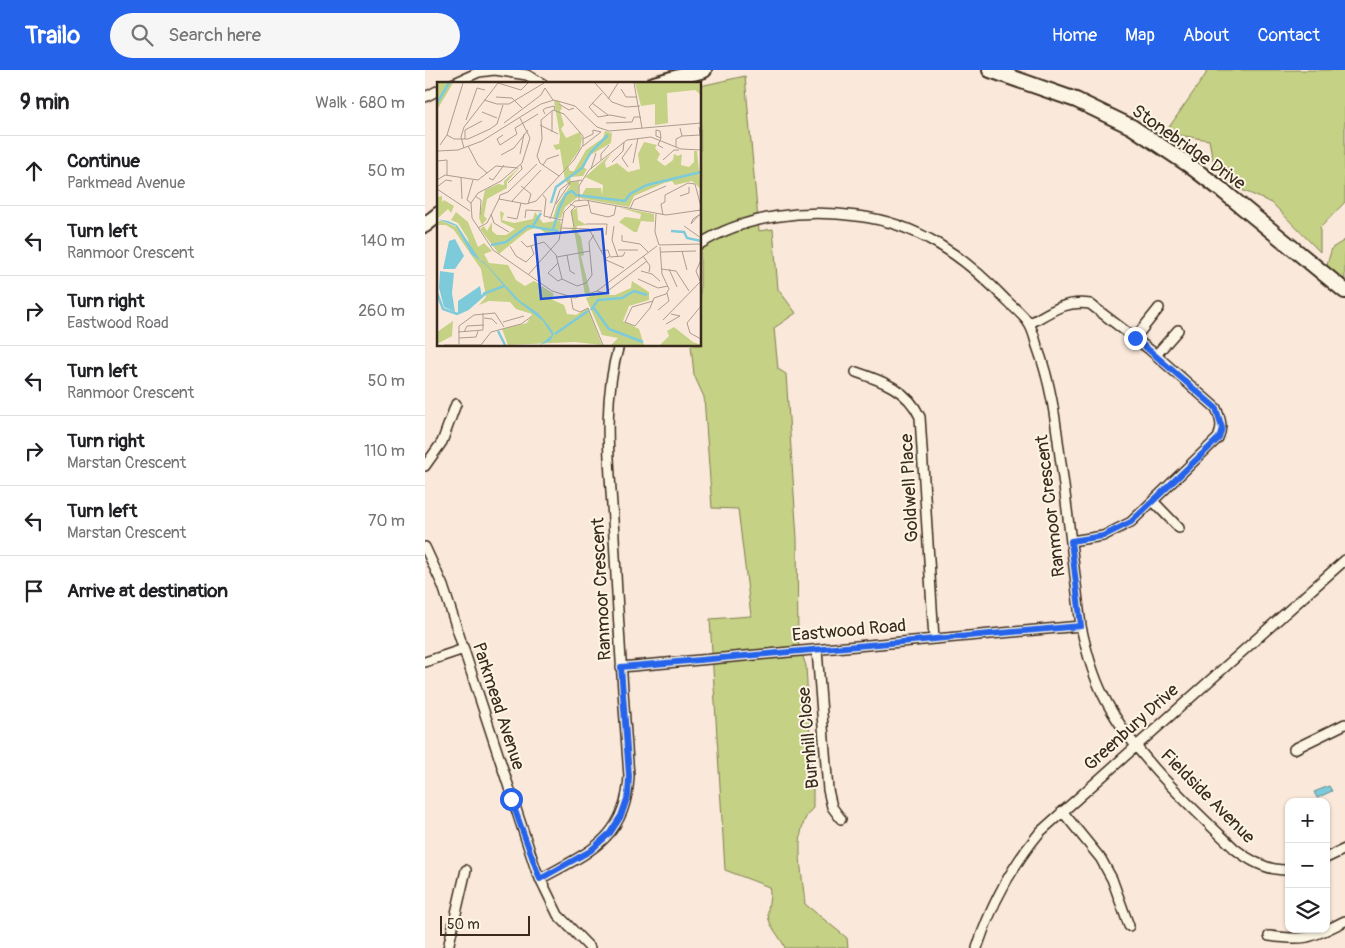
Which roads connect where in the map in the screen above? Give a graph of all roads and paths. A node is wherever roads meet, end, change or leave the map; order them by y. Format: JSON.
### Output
{"nodes":[{"id":1,"x":495,"y":70,"type":"edge"},
{"id":2,"x":704,"y":70,"type":"edge"},
{"id":3,"x":990,"y":70,"type":"edge"},
{"id":4,"x":456,"y":82,"type":"edge"},
{"id":5,"x":539,"y":82,"type":"edge"},
{"id":6,"x":661,"y":82,"type":"edge"},
{"id":7,"x":437,"y":91,"type":"edge"},
{"id":8,"x":425,"y":97,"type":"edge"},
{"id":9,"x":437,"y":216,"type":"edge"},
{"id":10,"x":425,"y":225,"type":"edge"},
{"id":11,"x":701,"y":243,"type":"edge"},
{"id":12,"x":1345,"y":291,"type":"edge"},
{"id":13,"x":1159,"y":308,"type":"dead end"},
{"id":14,"x":1029,"y":324,"type":"junction"},
{"id":15,"x":1178,"y":330,"type":"dead end"},
{"id":16,"x":1135,"y":338,"type":"junction"},
{"id":17,"x":619,"y":346,"type":"edge"},
{"id":18,"x":1156,"y":355,"type":"junction"},
{"id":19,"x":856,"y":372,"type":"dead end"},
{"id":20,"x":456,"y":404,"type":"dead end"},
{"id":21,"x":425,"y":466,"type":"edge"},
{"id":22,"x":1153,"y":502,"type":"junction"},
{"id":23,"x":1179,"y":528,"type":"dead end"},
{"id":24,"x":1071,"y":541,"type":"junction"},
{"id":25,"x":425,"y":547,"type":"edge"},
{"id":26,"x":1345,"y":560,"type":"edge"},
{"id":27,"x":1081,"y":626,"type":"junction"},
{"id":28,"x":934,"y":639,"type":"junction"},
{"id":29,"x":464,"y":649,"type":"junction"},
{"id":30,"x":817,"y":650,"type":"junction"},
{"id":31,"x":425,"y":662,"type":"edge"},
{"id":32,"x":621,"y":667,"type":"junction"},
{"id":33,"x":1345,"y":724,"type":"edge"},
{"id":34,"x":1136,"y":746,"type":"junction"},
{"id":35,"x":1294,"y":749,"type":"dead end"},
{"id":36,"x":1062,"y":811,"type":"junction"},
{"id":37,"x":841,"y":820,"type":"dead end"},
{"id":38,"x":1345,"y":849,"type":"edge"},
{"id":39,"x":1330,"y":856,"type":"edge"},
{"id":40,"x":466,"y":870,"type":"dead end"},
{"id":41,"x":1285,"y":870,"type":"edge"},
{"id":42,"x":540,"y":879,"type":"junction"},
{"id":43,"x":1345,"y":921,"type":"edge"},
{"id":44,"x":1129,"y":926,"type":"dead end"},
{"id":45,"x":1269,"y":936,"type":"dead end"},
{"id":46,"x":448,"y":948,"type":"edge"},
{"id":47,"x":590,"y":948,"type":"edge"},
{"id":48,"x":977,"y":948,"type":"edge"}],
"edges":[{"from":1,"to":4,"type":"street"},
{"from":1,"to":5,"type":"street"},
{"from":2,"to":6,"type":"street"},
{"from":3,"to":12,"type":"street","name":"Stonebridge Drive"},
{"from":7,"to":8,"type":"street"},
{"from":9,"to":10,"type":"street"},
{"from":11,"to":14,"type":"street","name":"Ranmoor Crescent"},
{"from":13,"to":16,"type":"street"},
{"from":14,"to":16,"type":"street"},
{"from":14,"to":24,"type":"street","name":"Ranmoor Crescent"},
{"from":15,"to":18,"type":"street"},
{"from":16,"to":18,"type":"street"},
{"from":17,"to":32,"type":"street","name":"Ranmoor Crescent"},
{"from":18,"to":22,"type":"street"},
{"from":19,"to":28,"type":"street","name":"Goldwell Place"},
{"from":20,"to":21,"type":"street"},
{"from":22,"to":23,"type":"street"},
{"from":22,"to":24,"type":"street"},
{"from":24,"to":27,"type":"street","name":"Ranmoor Crescent"},
{"from":25,"to":29,"type":"street","name":"Parkmead Avenue"},
{"from":26,"to":34,"type":"street","name":"Greenbury Drive"},
{"from":27,"to":28,"type":"street","name":"Eastwood Road"},
{"from":27,"to":34,"type":"street","name":"Ranmoor Crescent"},
{"from":28,"to":30,"type":"street","name":"Eastwood Road"},
{"from":29,"to":31,"type":"street"},
{"from":29,"to":42,"type":"street","name":"Parkmead Avenue"},
{"from":30,"to":32,"type":"street","name":"Eastwood Road"},
{"from":30,"to":37,"type":"street","name":"Burnhill Close"},
{"from":32,"to":42,"type":"street","name":"Ranmoor Crescent"},
{"from":33,"to":35,"type":"street"},
{"from":34,"to":36,"type":"street","name":"Greenbury Drive"},
{"from":34,"to":41,"type":"street","name":"Fieldside Avenue"},
{"from":36,"to":44,"type":"street"},
{"from":36,"to":48,"type":"street","name":"Greenbury Drive"},
{"from":38,"to":39,"type":"street"},
{"from":40,"to":46,"type":"street"},
{"from":42,"to":47,"type":"street","name":"Parkmead Avenue"},
{"from":43,"to":45,"type":"street"}]}
